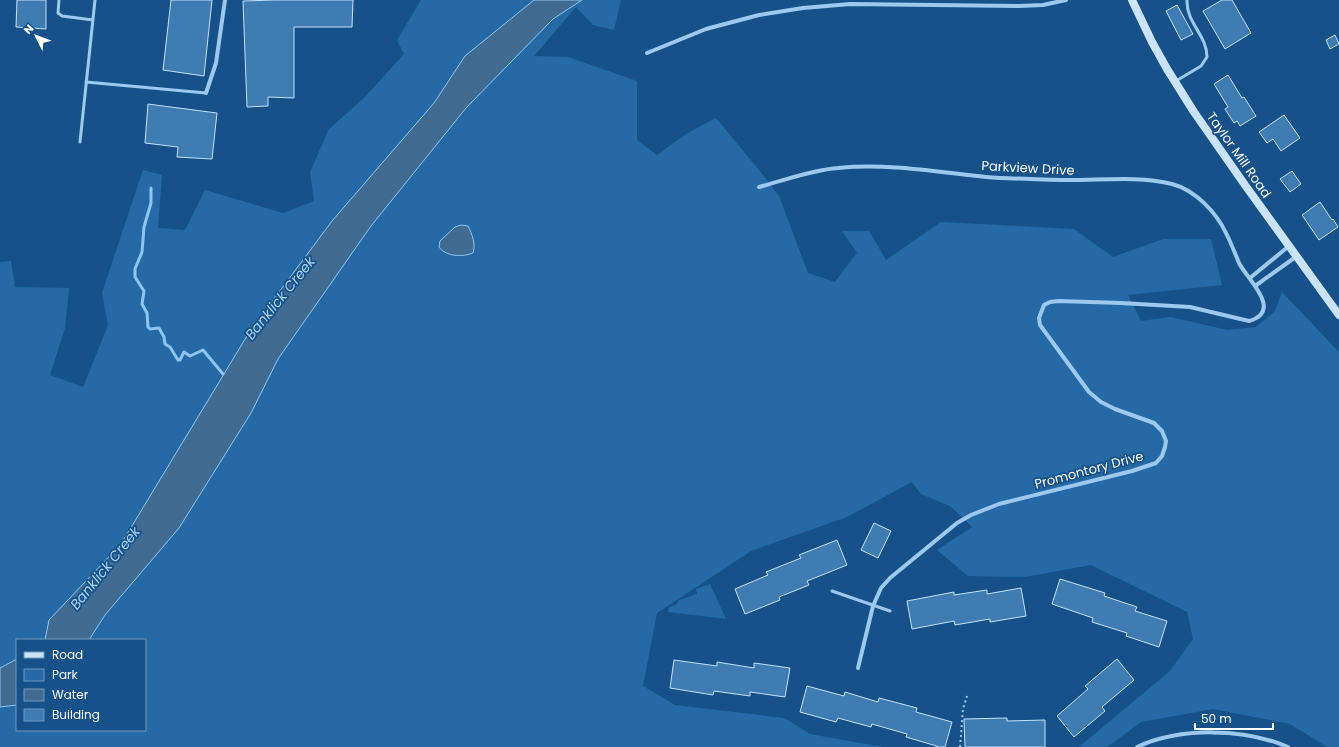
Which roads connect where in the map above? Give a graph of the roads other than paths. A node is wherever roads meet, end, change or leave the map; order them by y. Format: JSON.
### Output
{"nodes":[{"id":1,"x":59,"y":0,"type":"edge"},
{"id":2,"x":95,"y":0,"type":"edge"},
{"id":3,"x":225,"y":0,"type":"edge"},
{"id":4,"x":1066,"y":0,"type":"edge"},
{"id":5,"x":1132,"y":0,"type":"edge"},
{"id":6,"x":1187,"y":0,"type":"edge"},
{"id":7,"x":93,"y":20,"type":"junction"},
{"id":8,"x":647,"y":54,"type":"dead end"},
{"id":9,"x":86,"y":82,"type":"junction"},
{"id":10,"x":1175,"y":82,"type":"junction"},
{"id":11,"x":206,"y":94,"type":"joint"},
{"id":12,"x":80,"y":142,"type":"dead end"},
{"id":13,"x":759,"y":187,"type":"dead end"},
{"id":14,"x":1290,"y":246,"type":"junction"},
{"id":15,"x":1297,"y":256,"type":"junction"},
{"id":16,"x":1250,"y":278,"type":"junction"},
{"id":17,"x":1255,"y":286,"type":"junction"},
{"id":18,"x":1339,"y":315,"type":"edge"},
{"id":19,"x":832,"y":591,"type":"dead end"},
{"id":20,"x":873,"y":606,"type":"junction"},
{"id":21,"x":890,"y":611,"type":"dead end"},
{"id":22,"x":858,"y":668,"type":"dead end"},
{"id":23,"x":1137,"y":747,"type":"edge"},
{"id":24,"x":1288,"y":747,"type":"edge"}],
"edges":[{"from":1,"to":7,"type":"lane"},
{"from":2,"to":7,"type":"lane"},
{"from":3,"to":11,"type":"street"},
{"from":4,"to":8,"type":"street"},
{"from":5,"to":10,"type":"main road","name":"Taylor Mill Road"},
{"from":6,"to":10,"type":"lane"},
{"from":7,"to":9,"type":"lane"},
{"from":9,"to":11,"type":"lane"},
{"from":9,"to":12,"type":"lane"},
{"from":10,"to":14,"type":"main road","name":"Taylor Mill Road"},
{"from":13,"to":16,"type":"street","name":"Parkview Drive"},
{"from":14,"to":15,"type":"main road","name":"Taylor Mill Road"},
{"from":14,"to":16,"type":"street"},
{"from":15,"to":17,"type":"street"},
{"from":15,"to":18,"type":"main road","name":"Taylor Mill Road"},
{"from":16,"to":17,"type":"street","name":"Parkview Drive"},
{"from":17,"to":20,"type":"street","name":"Promontory Drive"},
{"from":19,"to":20,"type":"lane"},
{"from":20,"to":21,"type":"lane"},
{"from":20,"to":22,"type":"street","name":"Promontory Drive"},
{"from":23,"to":24,"type":"street"}]}
